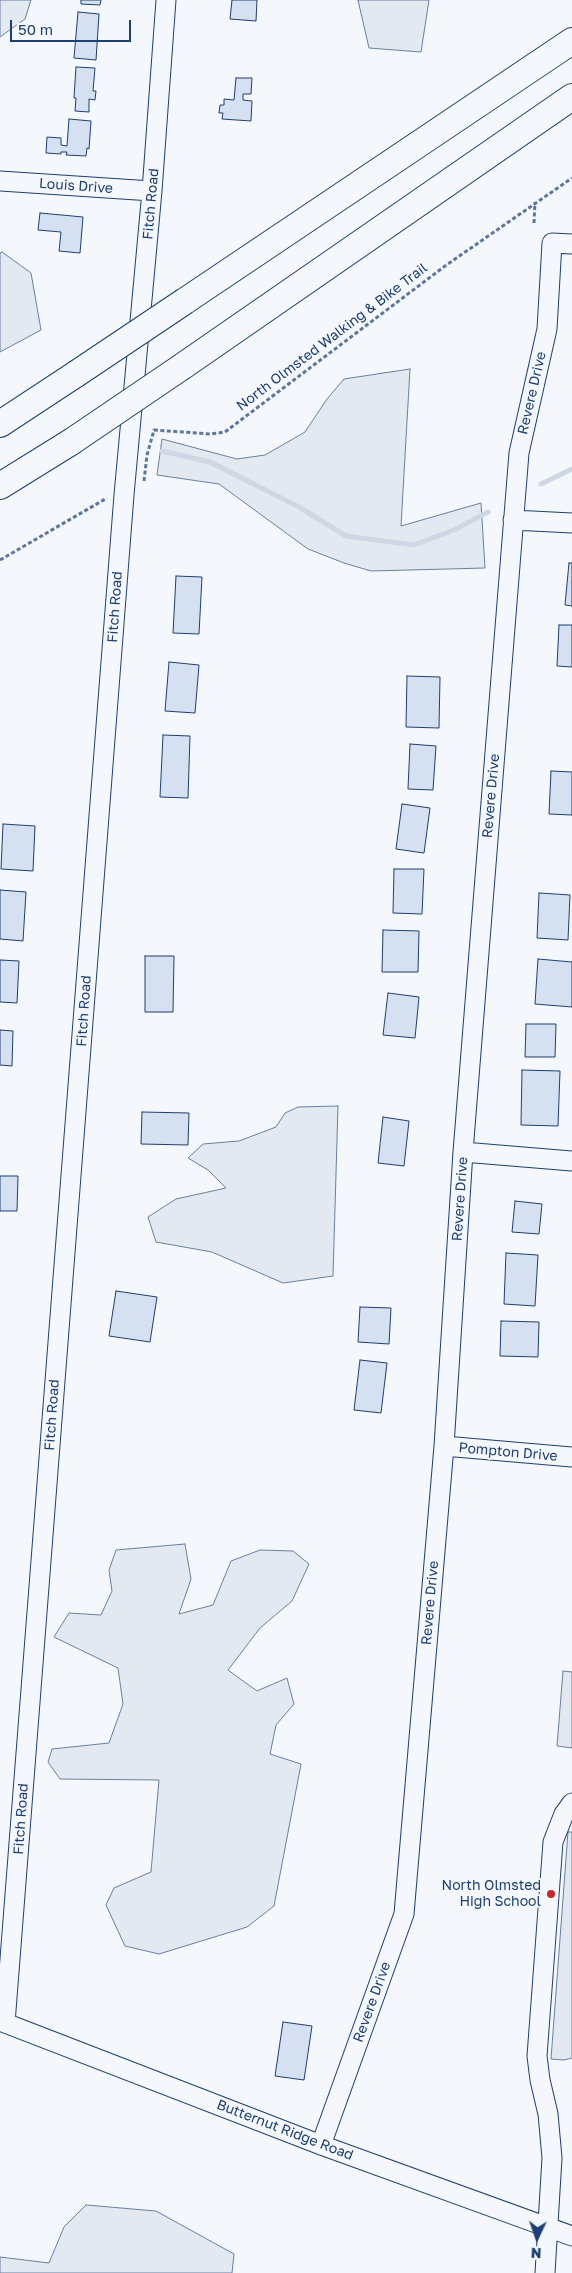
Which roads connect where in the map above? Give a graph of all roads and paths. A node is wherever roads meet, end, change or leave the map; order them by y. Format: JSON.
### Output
{"nodes":[{"id":1,"x":166,"y":0,"type":"edge"},
{"id":2,"x":572,"y":41,"type":"edge"},
{"id":3,"x":572,"y":96,"type":"edge"},
{"id":4,"x":572,"y":178,"type":"edge"},
{"id":5,"x":0,"y":181,"type":"edge"},
{"id":6,"x":152,"y":191,"type":"junction"},
{"id":7,"x":536,"y":202,"type":"junction"},
{"id":8,"x":534,"y":223,"type":"dead end"},
{"id":9,"x":572,"y":244,"type":"edge"},
{"id":10,"x":0,"y":424,"type":"edge"},
{"id":11,"x":144,"y":483,"type":"dead end"},
{"id":12,"x":0,"y":486,"type":"edge"},
{"id":13,"x":110,"y":498,"type":"dead end"},
{"id":14,"x":513,"y":520,"type":"junction"},
{"id":15,"x":572,"y":523,"type":"edge"},
{"id":16,"x":0,"y":560,"type":"edge"},
{"id":17,"x":463,"y":1152,"type":"junction"},
{"id":18,"x":572,"y":1161,"type":"edge"},
{"id":19,"x":444,"y":1446,"type":"junction"},
{"id":20,"x":572,"y":1457,"type":"edge"},
{"id":21,"x":572,"y":1803,"type":"edge"},
{"id":22,"x":2,"y":2022,"type":"edge"},
{"id":23,"x":321,"y":2145,"type":"junction"},
{"id":24,"x":548,"y":2227,"type":"junction"},
{"id":25,"x":572,"y":2236,"type":"edge"},
{"id":26,"x":545,"y":2273,"type":"edge"}],
"edges":[{"from":1,"to":6,"type":"street","name":"Fitch Road"},
{"from":2,"to":10,"type":"highway","bridge":true},
{"from":3,"to":12,"type":"highway","bridge":true},
{"from":4,"to":7,"type":"path","name":"North Olmsted Walking & Bike Trail"},
{"from":5,"to":6,"type":"street","name":"Louis Drive"},
{"from":6,"to":22,"type":"street","name":"Fitch Road"},
{"from":7,"to":8,"type":"path"},
{"from":7,"to":11,"type":"path","name":"North Olmsted Walking & Bike Trail"},
{"from":9,"to":14,"type":"street","name":"Revere Drive"},
{"from":13,"to":16,"type":"path"},
{"from":14,"to":15,"type":"street"},
{"from":14,"to":17,"type":"street","name":"Revere Drive"},
{"from":17,"to":18,"type":"street"},
{"from":17,"to":19,"type":"street","name":"Revere Drive"},
{"from":19,"to":20,"type":"street","name":"Pompton Drive"},
{"from":19,"to":23,"type":"street","name":"Revere Drive"},
{"from":21,"to":24,"type":"street"},
{"from":22,"to":23,"type":"street","name":"Butternut Ridge Road"},
{"from":23,"to":24,"type":"street","name":"Butternut Ridge Road"},
{"from":24,"to":25,"type":"street","name":"Butternut Ridge Road"},
{"from":24,"to":26,"type":"street"}]}
